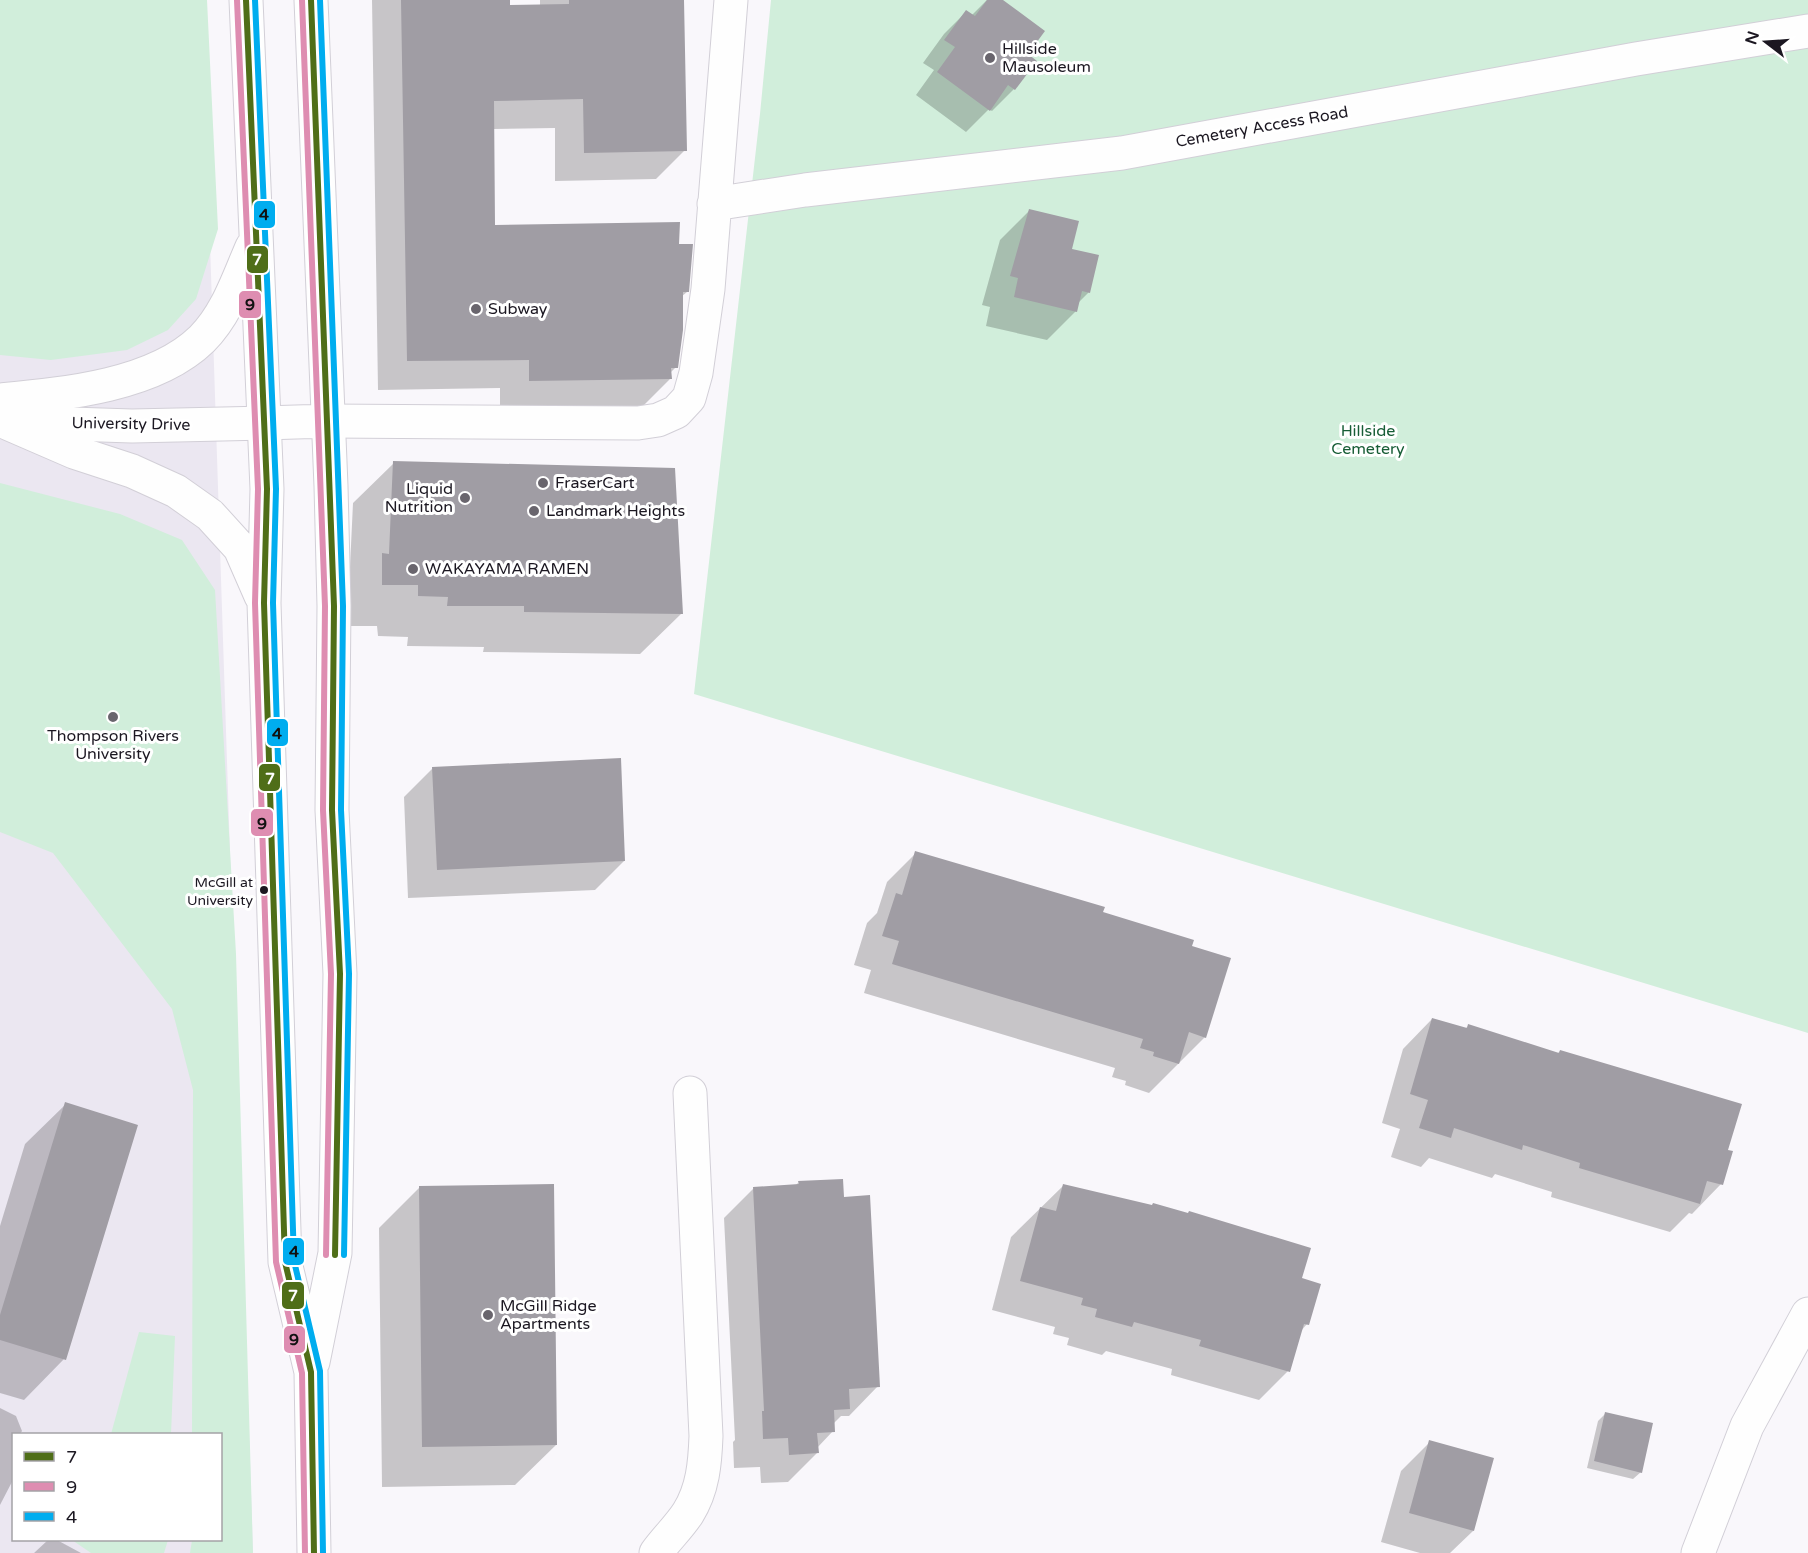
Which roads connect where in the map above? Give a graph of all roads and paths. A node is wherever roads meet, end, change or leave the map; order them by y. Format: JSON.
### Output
{"nodes":[{"id":1,"x":246,"y":0,"type":"edge"},
{"id":2,"x":311,"y":0,"type":"edge"},
{"id":3,"x":731,"y":0,"type":"edge"},
{"id":4,"x":1808,"y":31,"type":"edge"},
{"id":5,"x":714,"y":204,"type":"junction"},
{"id":6,"x":256,"y":237,"type":"junction"},
{"id":7,"x":0,"y":400,"type":"edge"},
{"id":8,"x":0,"y":411,"type":"edge"},
{"id":9,"x":0,"y":420,"type":"edge"},
{"id":10,"x":328,"y":421,"type":"junction"},
{"id":11,"x":264,"y":423,"type":"junction"},
{"id":12,"x":264,"y":603,"type":"junction"},
{"id":13,"x":690,"y":1093,"type":"dead end"},
{"id":14,"x":1808,"y":1314,"type":"edge"},
{"id":15,"x":311,"y":1372,"type":"junction"},
{"id":16,"x":314,"y":1553,"type":"edge"},
{"id":17,"x":656,"y":1553,"type":"edge"},
{"id":18,"x":1698,"y":1553,"type":"edge"}],
"edges":[{"from":1,"to":6,"type":"main road"},
{"from":2,"to":10,"type":"main road"},
{"from":3,"to":5,"type":"main road","name":"University Drive"},
{"from":4,"to":5,"type":"main road","name":"Cemetery Access Road"},
{"from":5,"to":10,"type":"main road","name":"University Drive"},
{"from":6,"to":7,"type":"main road"},
{"from":6,"to":11,"type":"main road"},
{"from":8,"to":11,"type":"main road","name":"University Drive"},
{"from":9,"to":12,"type":"main road"},
{"from":10,"to":11,"type":"main road","name":"University Drive"},
{"from":10,"to":15,"type":"main road"},
{"from":11,"to":12,"type":"main road"},
{"from":12,"to":15,"type":"main road"},
{"from":13,"to":17,"type":"main road"},
{"from":14,"to":18,"type":"main road"},
{"from":15,"to":16,"type":"main road"}]}
